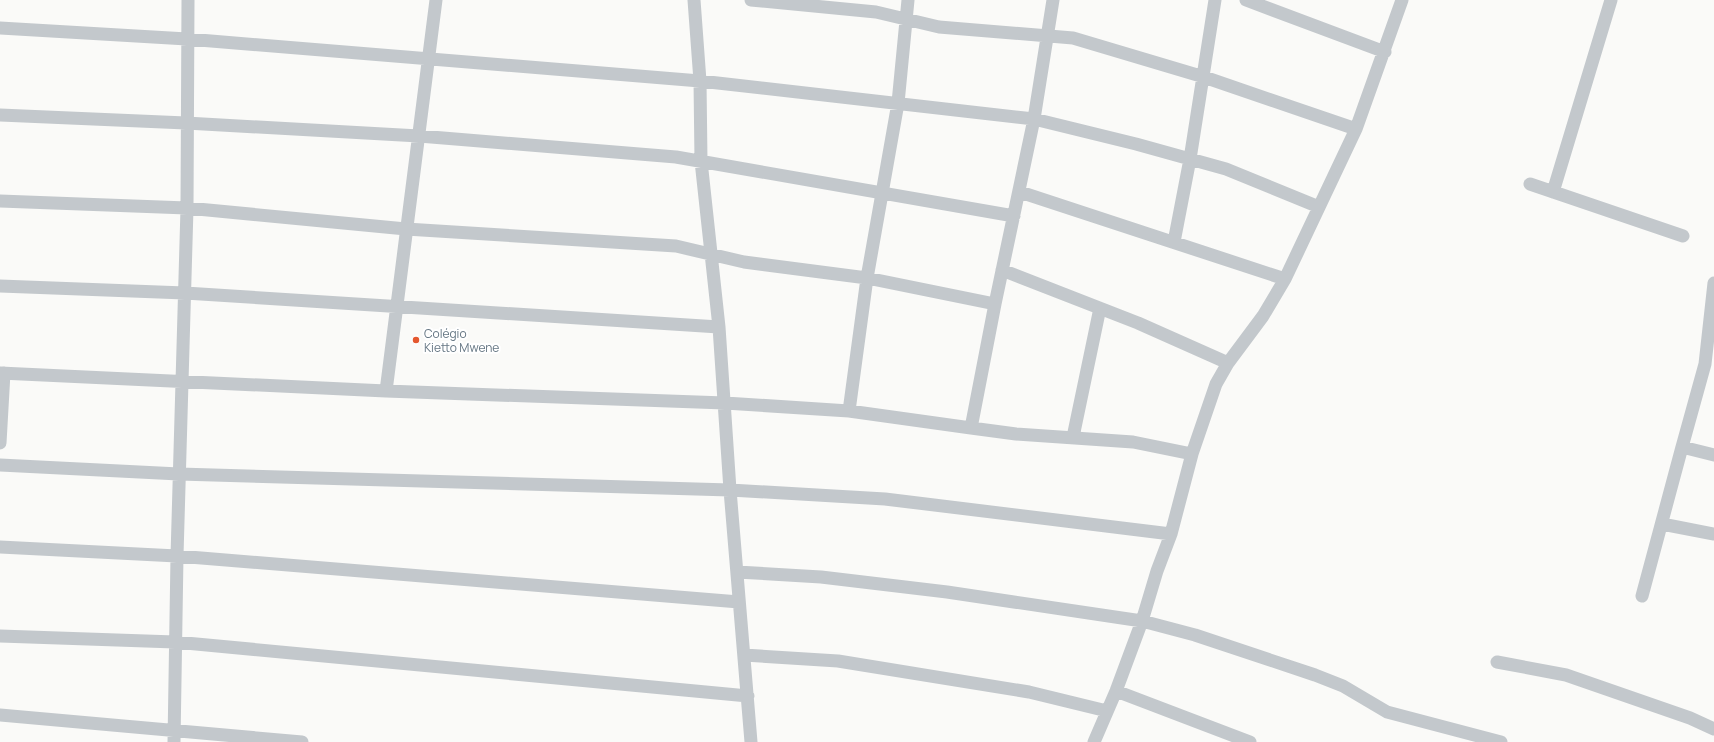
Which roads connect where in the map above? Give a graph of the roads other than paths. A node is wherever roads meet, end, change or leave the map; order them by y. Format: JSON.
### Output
{"nodes":[{"id":1,"x":188,"y":0,"type":"edge"},
{"id":2,"x":436,"y":0,"type":"edge"},
{"id":3,"x":694,"y":0,"type":"edge"},
{"id":4,"x":751,"y":0,"type":"edge"},
{"id":5,"x":908,"y":0,"type":"edge"},
{"id":6,"x":1053,"y":0,"type":"edge"},
{"id":7,"x":1215,"y":0,"type":"edge"},
{"id":8,"x":1246,"y":0,"type":"edge"},
{"id":9,"x":1402,"y":0,"type":"edge"},
{"id":10,"x":1611,"y":0,"type":"edge"},
{"id":11,"x":905,"y":19,"type":"junction"},
{"id":12,"x":0,"y":28,"type":"edge"},
{"id":13,"x":1047,"y":36,"type":"junction"},
{"id":14,"x":187,"y":38,"type":"junction"},
{"id":15,"x":1385,"y":52,"type":"junction"},
{"id":16,"x":428,"y":60,"type":"junction"},
{"id":17,"x":1204,"y":77,"type":"junction"},
{"id":18,"x":700,"y":81,"type":"junction"},
{"id":19,"x":898,"y":104,"type":"junction"},
{"id":20,"x":0,"y":115,"type":"edge"},
{"id":21,"x":1034,"y":119,"type":"junction"},
{"id":22,"x":186,"y":123,"type":"junction"},
{"id":23,"x":1356,"y":130,"type":"junction"},
{"id":24,"x":419,"y":136,"type":"junction"},
{"id":25,"x":1190,"y":160,"type":"junction"},
{"id":26,"x":701,"y":161,"type":"junction"},
{"id":27,"x":1530,"y":184,"type":"dead end"},
{"id":28,"x":1020,"y":192,"type":"junction"},
{"id":29,"x":1554,"y":192,"type":"junction"},
{"id":30,"x":882,"y":193,"type":"junction"},
{"id":31,"x":0,"y":201,"type":"edge"},
{"id":32,"x":1319,"y":207,"type":"junction"},
{"id":33,"x":187,"y":208,"type":"junction"},
{"id":34,"x":1014,"y":216,"type":"junction"},
{"id":35,"x":406,"y":229,"type":"junction"},
{"id":36,"x":1683,"y":236,"type":"dead end"},
{"id":37,"x":1174,"y":242,"type":"junction"},
{"id":38,"x":711,"y":253,"type":"junction"},
{"id":39,"x":1002,"y":270,"type":"junction"},
{"id":40,"x":868,"y":278,"type":"junction"},
{"id":41,"x":1284,"y":279,"type":"junction"},
{"id":42,"x":1714,"y":283,"type":"edge"},
{"id":43,"x":0,"y":286,"type":"edge"},
{"id":44,"x":185,"y":293,"type":"junction"},
{"id":45,"x":1712,"y":302,"type":"edge"},
{"id":46,"x":995,"y":304,"type":"junction"},
{"id":47,"x":396,"y":307,"type":"junction"},
{"id":48,"x":1100,"y":308,"type":"junction"},
{"id":49,"x":719,"y":327,"type":"junction"},
{"id":50,"x":1228,"y":363,"type":"junction"},
{"id":51,"x":1709,"y":365,"type":"edge"},
{"id":52,"x":2,"y":373,"type":"edge"},
{"id":53,"x":183,"y":382,"type":"junction"},
{"id":54,"x":386,"y":391,"type":"junction"},
{"id":55,"x":725,"y":403,"type":"junction"},
{"id":56,"x":849,"y":412,"type":"junction"},
{"id":57,"x":971,"y":428,"type":"junction"},
{"id":58,"x":1073,"y":437,"type":"junction"},
{"id":59,"x":0,"y":443,"type":"edge"},
{"id":60,"x":1682,"y":447,"type":"junction"},
{"id":61,"x":1192,"y":454,"type":"junction"},
{"id":62,"x":1714,"y":455,"type":"edge"},
{"id":63,"x":0,"y":465,"type":"edge"},
{"id":64,"x":179,"y":474,"type":"junction"},
{"id":65,"x":730,"y":490,"type":"junction"},
{"id":66,"x":1662,"y":524,"type":"junction"},
{"id":67,"x":1171,"y":534,"type":"junction"},
{"id":68,"x":1714,"y":534,"type":"edge"},
{"id":69,"x":0,"y":547,"type":"edge"},
{"id":70,"x":177,"y":556,"type":"junction"},
{"id":71,"x":737,"y":572,"type":"junction"},
{"id":72,"x":1642,"y":596,"type":"dead end"},
{"id":73,"x":739,"y":602,"type":"junction"},
{"id":74,"x":1142,"y":621,"type":"junction"},
{"id":75,"x":0,"y":636,"type":"edge"},
{"id":76,"x":175,"y":642,"type":"junction"},
{"id":77,"x":744,"y":655,"type":"junction"},
{"id":78,"x":1498,"y":662,"type":"dead end"},
{"id":79,"x":1116,"y":691,"type":"junction"},
{"id":80,"x":748,"y":696,"type":"junction"},
{"id":81,"x":1107,"y":711,"type":"junction"},
{"id":82,"x":0,"y":715,"type":"edge"},
{"id":83,"x":1714,"y":729,"type":"edge"},
{"id":84,"x":174,"y":736,"type":"edge"},
{"id":85,"x":302,"y":742,"type":"edge"},
{"id":86,"x":754,"y":742,"type":"edge"},
{"id":87,"x":1094,"y":742,"type":"edge"},
{"id":88,"x":1250,"y":742,"type":"edge"},
{"id":89,"x":1501,"y":742,"type":"edge"}],
"edges":[{"from":1,"to":14,"type":"street"},
{"from":2,"to":16,"type":"street"},
{"from":3,"to":18,"type":"street"},
{"from":4,"to":11,"type":"street"},
{"from":5,"to":11,"type":"street"},
{"from":6,"to":13,"type":"street"},
{"from":7,"to":17,"type":"street"},
{"from":8,"to":15,"type":"street"},
{"from":9,"to":15,"type":"street"},
{"from":10,"to":29,"type":"street"},
{"from":11,"to":13,"type":"street"},
{"from":11,"to":19,"type":"street"},
{"from":12,"to":14,"type":"street"},
{"from":13,"to":17,"type":"street"},
{"from":13,"to":21,"type":"street"},
{"from":14,"to":16,"type":"street"},
{"from":14,"to":22,"type":"street"},
{"from":15,"to":23,"type":"street"},
{"from":16,"to":18,"type":"street"},
{"from":16,"to":24,"type":"street"},
{"from":17,"to":23,"type":"street"},
{"from":17,"to":25,"type":"street"},
{"from":18,"to":19,"type":"street"},
{"from":18,"to":26,"type":"street"},
{"from":19,"to":21,"type":"street"},
{"from":19,"to":30,"type":"street"},
{"from":20,"to":22,"type":"street"},
{"from":21,"to":25,"type":"street"},
{"from":21,"to":28,"type":"street"},
{"from":22,"to":24,"type":"street"},
{"from":22,"to":33,"type":"street"},
{"from":23,"to":32,"type":"street"},
{"from":24,"to":26,"type":"street"},
{"from":24,"to":35,"type":"street"},
{"from":25,"to":32,"type":"street"},
{"from":25,"to":37,"type":"street"},
{"from":26,"to":30,"type":"street"},
{"from":26,"to":38,"type":"street"},
{"from":27,"to":29,"type":"street"},
{"from":28,"to":34,"type":"street"},
{"from":28,"to":37,"type":"street"},
{"from":29,"to":36,"type":"street"},
{"from":30,"to":34,"type":"street"},
{"from":30,"to":40,"type":"street"},
{"from":31,"to":33,"type":"street"},
{"from":32,"to":41,"type":"street"},
{"from":33,"to":35,"type":"street"},
{"from":33,"to":44,"type":"street"},
{"from":34,"to":39,"type":"street"},
{"from":35,"to":38,"type":"street"},
{"from":35,"to":47,"type":"street"},
{"from":37,"to":41,"type":"street"},
{"from":38,"to":40,"type":"street"},
{"from":38,"to":49,"type":"street"},
{"from":39,"to":46,"type":"street"},
{"from":39,"to":48,"type":"street"},
{"from":40,"to":46,"type":"street"},
{"from":40,"to":56,"type":"street"},
{"from":41,"to":50,"type":"street"},
{"from":42,"to":45,"type":"street"},
{"from":43,"to":44,"type":"street"},
{"from":44,"to":47,"type":"street"},
{"from":44,"to":53,"type":"street"},
{"from":45,"to":51,"type":"street"},
{"from":46,"to":57,"type":"street"},
{"from":47,"to":49,"type":"street"},
{"from":47,"to":54,"type":"street"},
{"from":48,"to":50,"type":"street"},
{"from":48,"to":58,"type":"street"},
{"from":49,"to":55,"type":"street"},
{"from":50,"to":61,"type":"street"},
{"from":51,"to":60,"type":"street"},
{"from":52,"to":53,"type":"street"},
{"from":52,"to":59,"type":"street"},
{"from":53,"to":54,"type":"street"},
{"from":53,"to":64,"type":"street"},
{"from":54,"to":55,"type":"street"},
{"from":55,"to":56,"type":"street"},
{"from":55,"to":65,"type":"street"},
{"from":56,"to":57,"type":"street"},
{"from":57,"to":58,"type":"street"},
{"from":58,"to":61,"type":"street"},
{"from":60,"to":62,"type":"street"},
{"from":60,"to":66,"type":"street"},
{"from":61,"to":67,"type":"street"},
{"from":63,"to":64,"type":"street"},
{"from":64,"to":65,"type":"street"},
{"from":64,"to":70,"type":"street"},
{"from":65,"to":67,"type":"street"},
{"from":65,"to":71,"type":"street"},
{"from":66,"to":68,"type":"street"},
{"from":66,"to":72,"type":"street"},
{"from":67,"to":74,"type":"street"},
{"from":69,"to":70,"type":"street"},
{"from":70,"to":73,"type":"street"},
{"from":70,"to":76,"type":"street"},
{"from":71,"to":73,"type":"street"},
{"from":71,"to":74,"type":"street"},
{"from":73,"to":77,"type":"street"},
{"from":74,"to":79,"type":"street"},
{"from":74,"to":89,"type":"street"},
{"from":75,"to":76,"type":"street"},
{"from":76,"to":80,"type":"street"},
{"from":76,"to":84,"type":"street"},
{"from":77,"to":80,"type":"street"},
{"from":77,"to":81,"type":"street"},
{"from":78,"to":83,"type":"street"},
{"from":79,"to":81,"type":"street"},
{"from":79,"to":88,"type":"street"},
{"from":80,"to":86,"type":"street"},
{"from":81,"to":87,"type":"street"},
{"from":82,"to":84,"type":"street"},
{"from":84,"to":85,"type":"street"}]}
